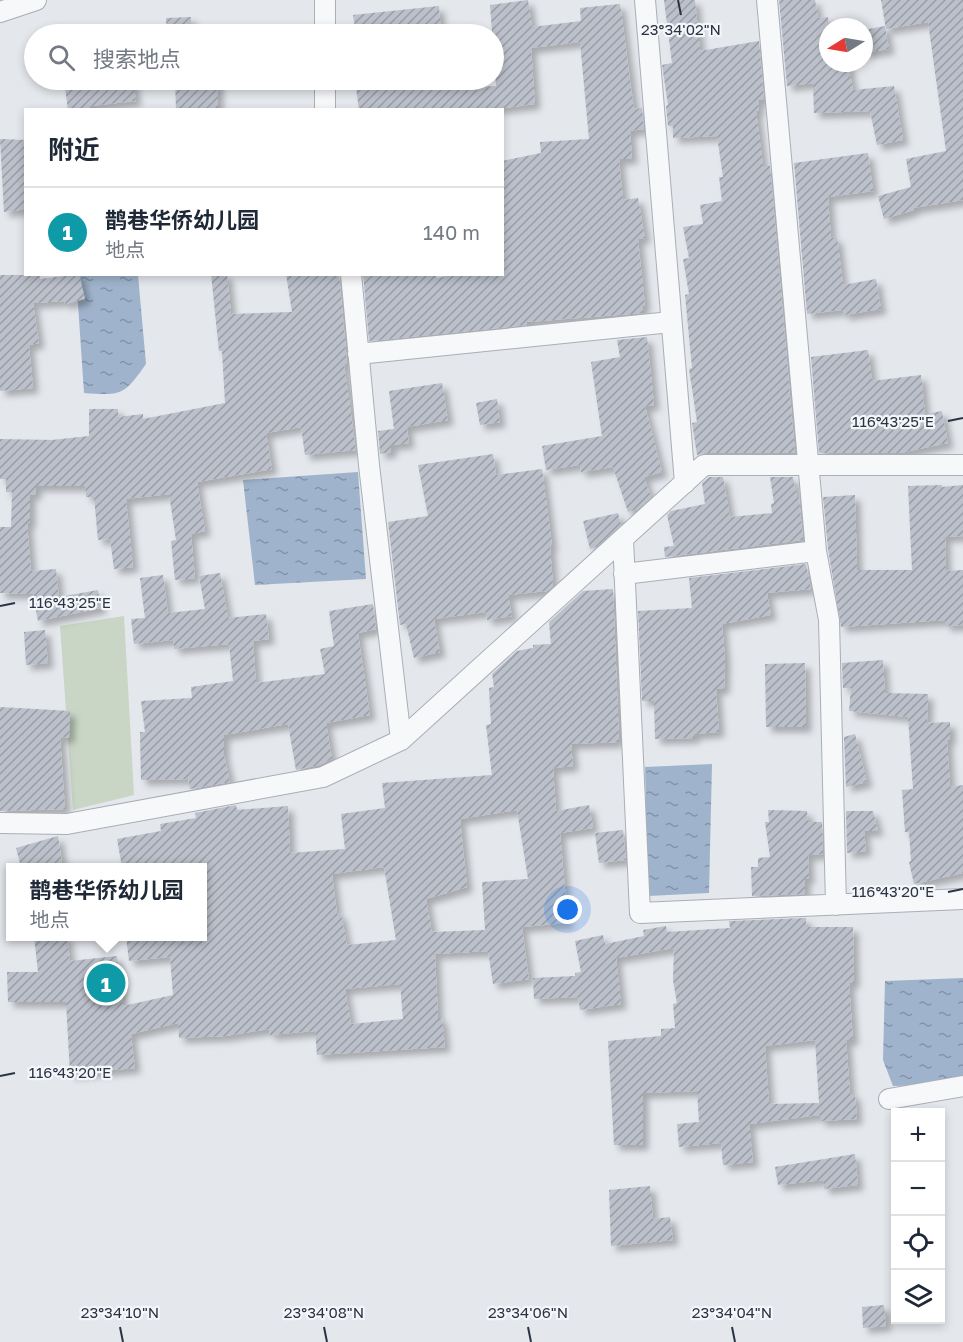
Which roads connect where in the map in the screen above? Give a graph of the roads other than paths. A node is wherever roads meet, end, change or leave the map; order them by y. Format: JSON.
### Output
{"nodes":[{"id":1,"x":36,"y":0,"type":"edge"},
{"id":2,"x":325,"y":0,"type":"edge"},
{"id":3,"x":645,"y":0,"type":"edge"},
{"id":4,"x":767,"y":0,"type":"edge"},
{"id":5,"x":0,"y":12,"type":"edge"},
{"id":6,"x":325,"y":24,"type":"edge"},
{"id":7,"x":325,"y":90,"type":"edge"},
{"id":8,"x":325,"y":108,"type":"edge"},
{"id":9,"x":351,"y":276,"type":"edge"},
{"id":10,"x":671,"y":322,"type":"junction"},
{"id":11,"x":358,"y":354,"type":"junction"},
{"id":12,"x":807,"y":465,"type":"junction"},
{"id":13,"x":963,"y":465,"type":"edge"},
{"id":14,"x":684,"y":483,"type":"junction"},
{"id":15,"x":623,"y":539,"type":"junction"},
{"id":16,"x":816,"y":551,"type":"junction"},
{"id":17,"x":624,"y":574,"type":"junction"},
{"id":18,"x":401,"y":740,"type":"junction"},
{"id":19,"x":0,"y":823,"type":"edge"},
{"id":20,"x":963,"y":899,"type":"edge"},
{"id":21,"x":836,"y":905,"type":"junction"},
{"id":22,"x":963,"y":1086,"type":"edge"},
{"id":23,"x":889,"y":1099,"type":"dead end"}],
"edges":[{"from":1,"to":5,"type":"street"},
{"from":2,"to":6,"type":"street"},
{"from":3,"to":10,"type":"street"},
{"from":4,"to":12,"type":"street"},
{"from":7,"to":8,"type":"street"},
{"from":9,"to":11,"type":"street"},
{"from":10,"to":11,"type":"street"},
{"from":10,"to":14,"type":"street"},
{"from":11,"to":18,"type":"street"},
{"from":12,"to":13,"type":"street"},
{"from":12,"to":14,"type":"street"},
{"from":12,"to":16,"type":"street"},
{"from":14,"to":15,"type":"street"},
{"from":15,"to":17,"type":"street"},
{"from":15,"to":18,"type":"street"},
{"from":16,"to":17,"type":"street"},
{"from":16,"to":21,"type":"street"},
{"from":17,"to":21,"type":"street"},
{"from":18,"to":19,"type":"street"},
{"from":20,"to":21,"type":"street"},
{"from":22,"to":23,"type":"street"}]}
